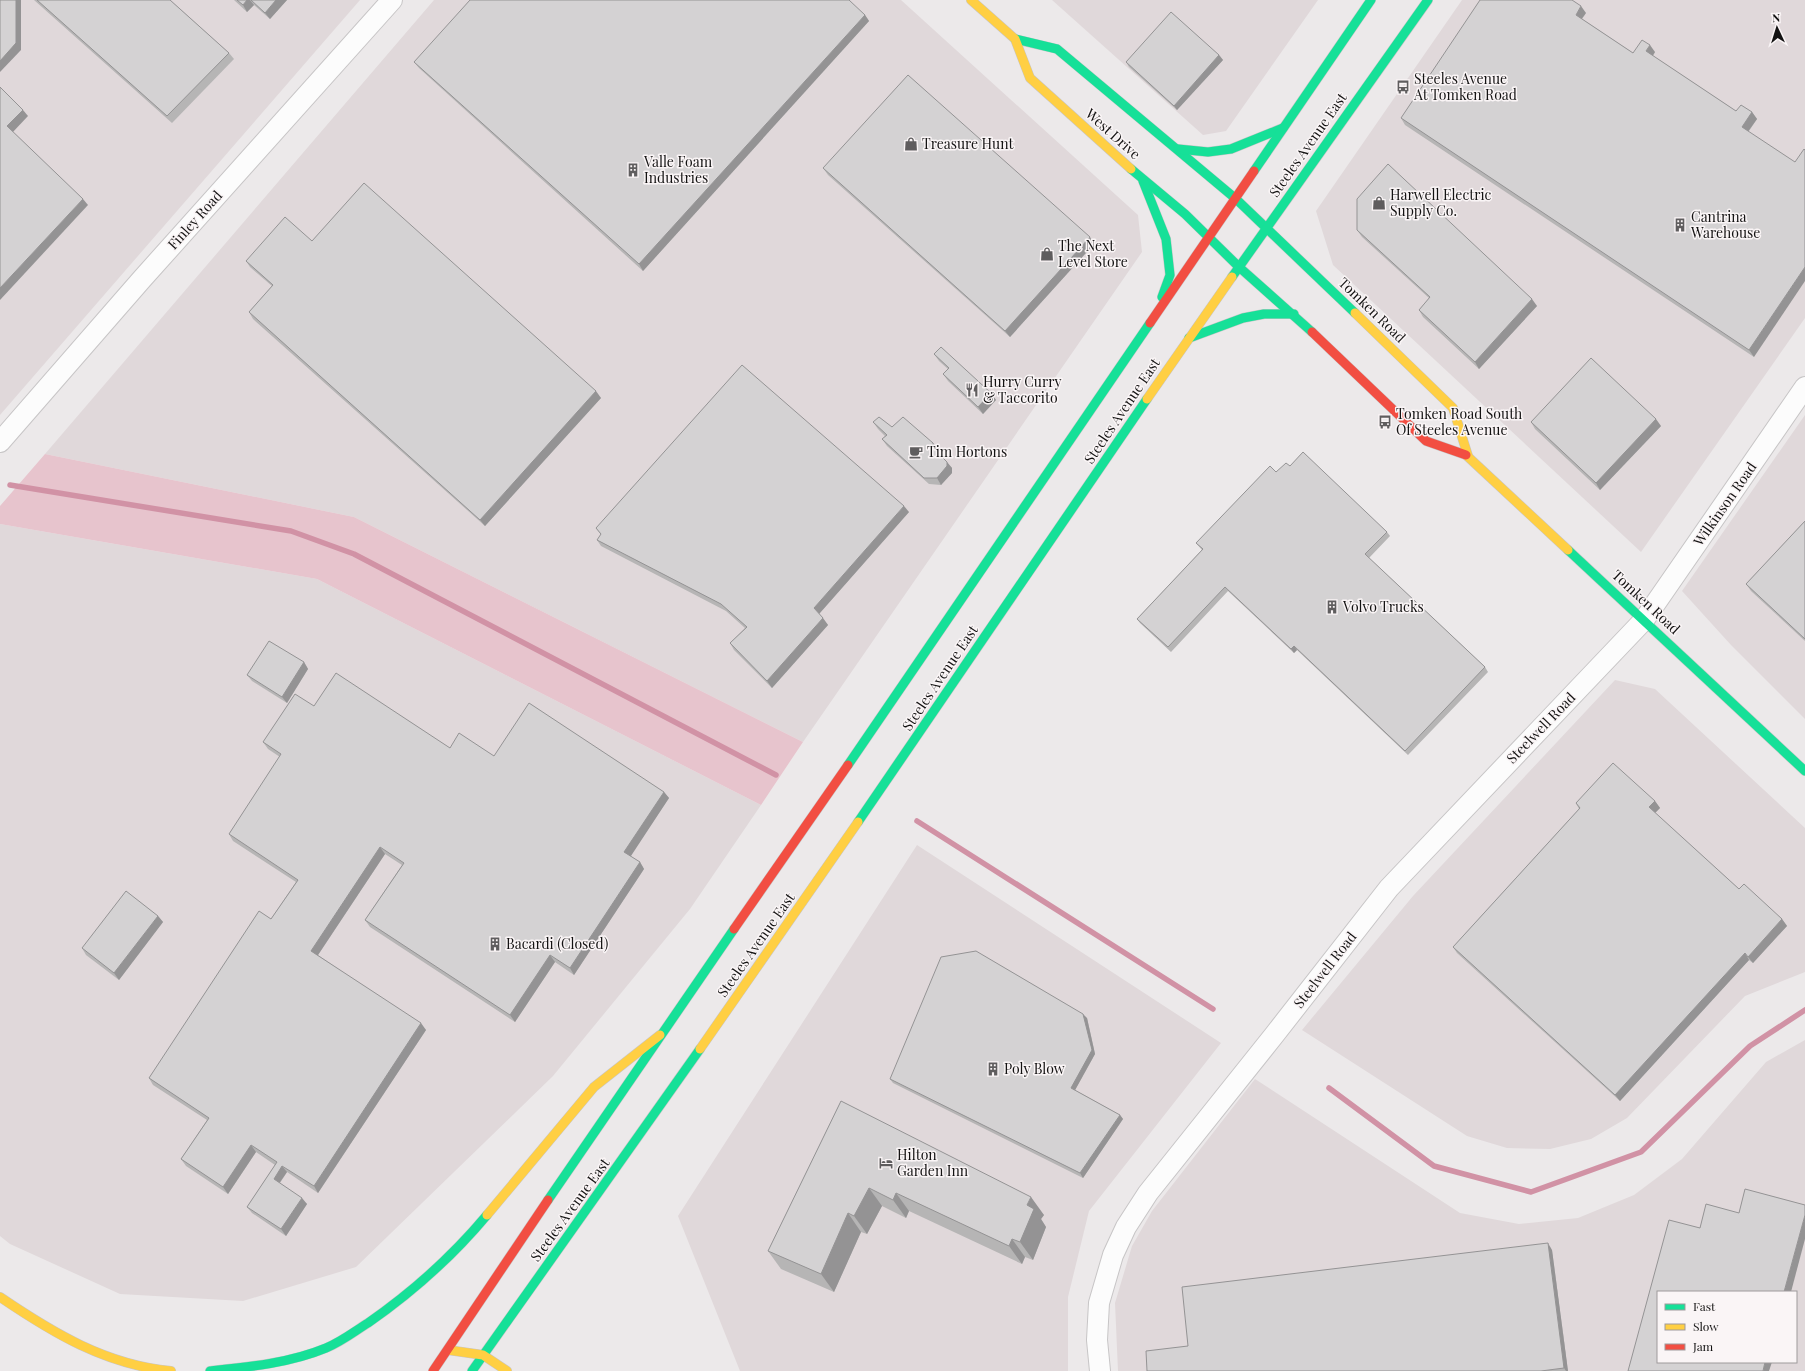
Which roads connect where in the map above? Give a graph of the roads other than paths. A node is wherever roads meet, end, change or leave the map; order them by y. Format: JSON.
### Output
{"nodes":[{"id":1,"x":392,"y":0,"type":"edge"},
{"id":2,"x":971,"y":0,"type":"edge"},
{"id":3,"x":1371,"y":0,"type":"edge"},
{"id":4,"x":1428,"y":0,"type":"edge"},
{"id":5,"x":1015,"y":39,"type":"junction"},
{"id":6,"x":1283,"y":128,"type":"junction"},
{"id":7,"x":1178,"y":149,"type":"junction"},
{"id":8,"x":1142,"y":178,"type":"junction"},
{"id":9,"x":1236,"y":199,"type":"junction"},
{"id":10,"x":1267,"y":228,"type":"junction"},
{"id":11,"x":1210,"y":236,"type":"junction"},
{"id":12,"x":1239,"y":267,"type":"junction"},
{"id":13,"x":1294,"y":314,"type":"junction"},
{"id":14,"x":1155,"y":315,"type":"junction"},
{"id":15,"x":1189,"y":338,"type":"junction"},
{"id":16,"x":1805,"y":387,"type":"edge"},
{"id":17,"x":0,"y":442,"type":"edge"},
{"id":18,"x":1468,"y":456,"type":"junction"},
{"id":19,"x":1644,"y":620,"type":"junction"},
{"id":20,"x":1805,"y":770,"type":"edge"},
{"id":21,"x":660,"y":1036,"type":"junction"},
{"id":22,"x":0,"y":1297,"type":"edge"},
{"id":23,"x":448,"y":1350,"type":"junction"},
{"id":24,"x":483,"y":1355,"type":"junction"},
{"id":25,"x":171,"y":1371,"type":"edge"},
{"id":26,"x":210,"y":1371,"type":"edge"},
{"id":27,"x":433,"y":1371,"type":"edge"},
{"id":28,"x":472,"y":1371,"type":"edge"},
{"id":29,"x":507,"y":1371,"type":"edge"},
{"id":30,"x":1100,"y":1371,"type":"edge"}],
"edges":[{"from":1,"to":17,"type":"street","name":"Finley Road"},
{"from":2,"to":5,"type":"main road","name":"West Drive"},
{"from":3,"to":6,"type":"main road","name":"Steeles Avenue East"},
{"from":4,"to":10,"type":"main road","name":"Steeles Avenue East"},
{"from":5,"to":7,"type":"main road","name":"West Drive"},
{"from":5,"to":8,"type":"main road","name":"West Drive"},
{"from":6,"to":7,"type":"main road"},
{"from":6,"to":9,"type":"main road","name":"Steeles Avenue East"},
{"from":7,"to":9,"type":"main road","name":"West Drive"},
{"from":8,"to":11,"type":"main road","name":"West Drive"},
{"from":8,"to":14,"type":"main road"},
{"from":9,"to":10,"type":"main road","name":"Tomken Road"},
{"from":9,"to":11,"type":"main road","name":"Steeles Avenue East"},
{"from":10,"to":12,"type":"main road","name":"Steeles Avenue East"},
{"from":10,"to":18,"type":"main road","name":"Tomken Road"},
{"from":11,"to":12,"type":"main road","name":"Tomken Road"},
{"from":11,"to":14,"type":"main road","name":"Steeles Avenue East"},
{"from":12,"to":13,"type":"main road","name":"Tomken Road"},
{"from":12,"to":15,"type":"main road","name":"Steeles Avenue East"},
{"from":13,"to":15,"type":"main road"},
{"from":13,"to":18,"type":"main road","name":"Tomken Road"},
{"from":14,"to":21,"type":"main road","name":"Steeles Avenue East"},
{"from":15,"to":24,"type":"main road","name":"Steeles Avenue East"},
{"from":16,"to":19,"type":"street","name":"Wilkinson Road"},
{"from":18,"to":19,"type":"main road","name":"Tomken Road"},
{"from":19,"to":20,"type":"main road","name":"Tomken Road"},
{"from":19,"to":30,"type":"street","name":"Steelwell Road"},
{"from":21,"to":23,"type":"main road","name":"Steeles Avenue East"},
{"from":21,"to":26,"type":"main road"},
{"from":22,"to":25,"type":"main road"},
{"from":23,"to":24,"type":"main road"},
{"from":23,"to":27,"type":"main road","name":"Steeles Avenue East"},
{"from":24,"to":28,"type":"main road","name":"Steeles Avenue East"},
{"from":24,"to":29,"type":"main road"}]}
